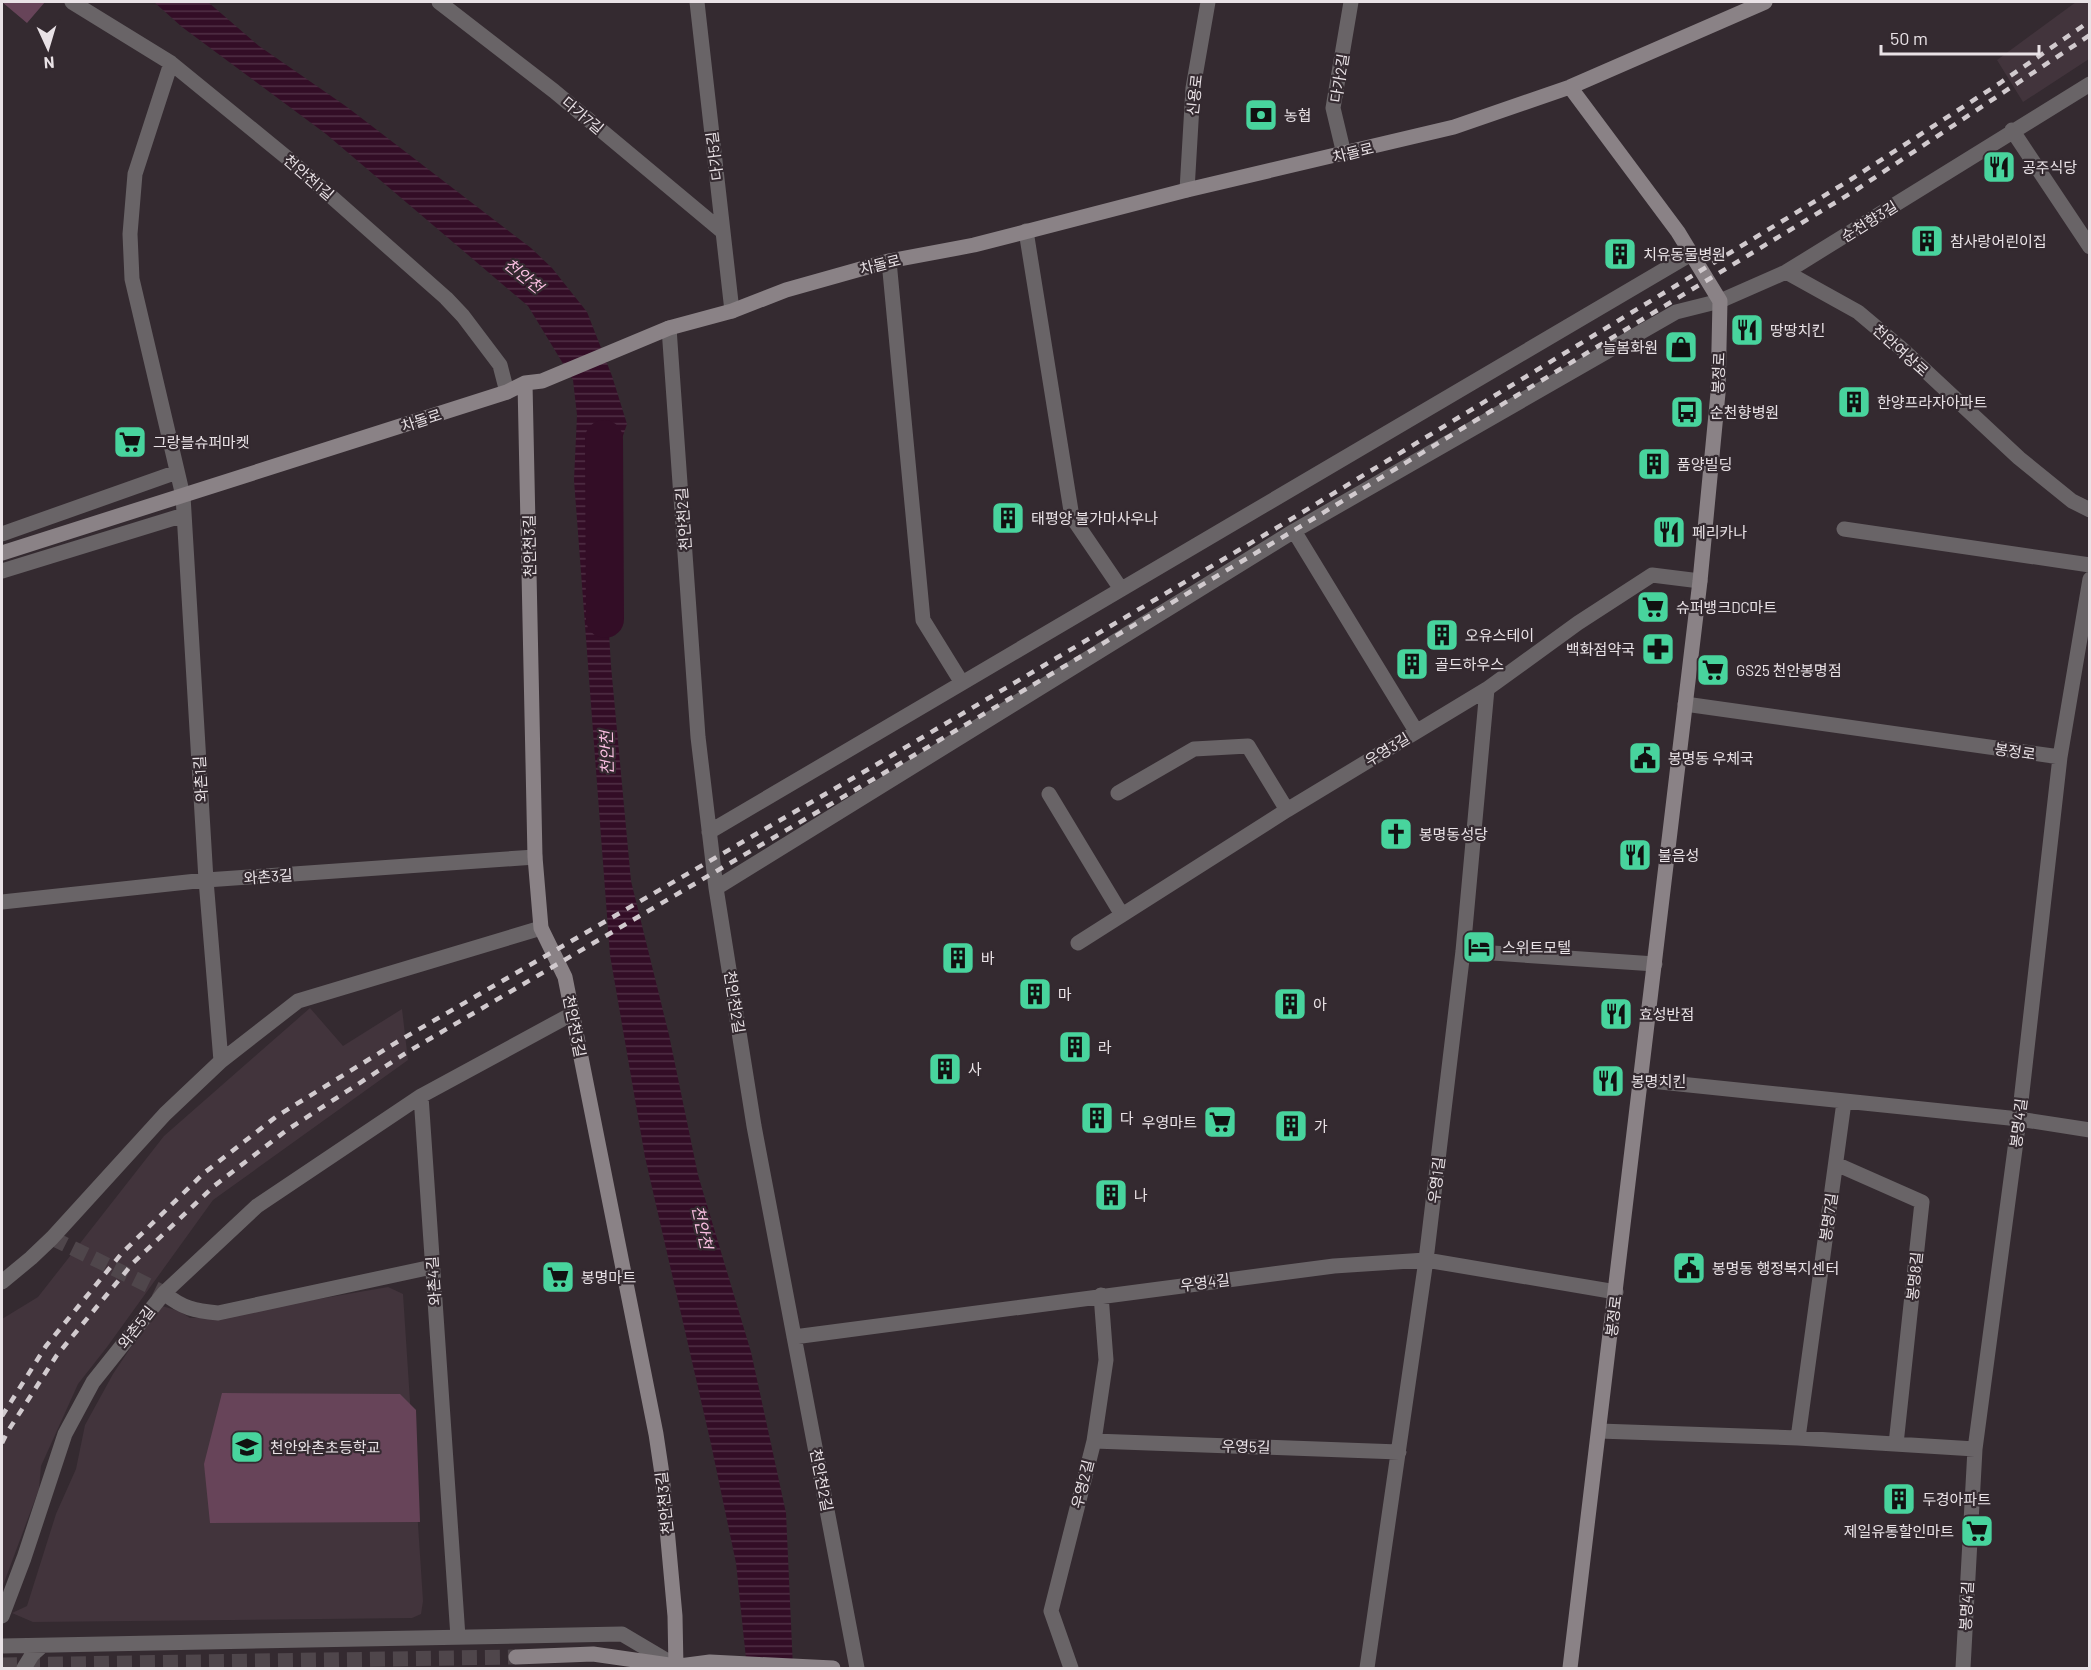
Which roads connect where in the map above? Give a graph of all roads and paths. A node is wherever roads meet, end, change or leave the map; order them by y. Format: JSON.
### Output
{"nodes":[{"id":1,"x":72,"y":2,"type":"edge"},
{"id":2,"x":439,"y":2,"type":"edge"},
{"id":3,"x":697,"y":2,"type":"edge"},
{"id":4,"x":1208,"y":2,"type":"edge"},
{"id":5,"x":1351,"y":2,"type":"edge"},
{"id":6,"x":1765,"y":2,"type":"edge"},
{"id":7,"x":171,"y":63,"type":"junction"},
{"id":8,"x":2090,"y":84,"type":"edge"},
{"id":9,"x":1570,"y":87,"type":"junction"},
{"id":10,"x":2012,"y":130,"type":"junction"},
{"id":11,"x":1344,"y":154,"type":"junction"},
{"id":12,"x":1187,"y":190,"type":"junction"},
{"id":13,"x":1026,"y":231,"type":"junction"},
{"id":14,"x":723,"y":232,"type":"junction"},
{"id":15,"x":2090,"y":247,"type":"edge"},
{"id":16,"x":1691,"y":254,"type":"junction"},
{"id":17,"x":889,"y":261,"type":"junction"},
{"id":18,"x":1786,"y":272,"type":"junction"},
{"id":19,"x":1720,"y":301,"type":"junction"},
{"id":20,"x":732,"y":311,"type":"junction"},
{"id":21,"x":669,"y":328,"type":"junction"},
{"id":22,"x":525,"y":383,"type":"junction"},
{"id":23,"x":507,"y":392,"type":"junction"},
{"id":24,"x":177,"y":472,"type":"junction"},
{"id":25,"x":183,"y":496,"type":"junction"},
{"id":26,"x":2090,"y":510,"type":"edge"},
{"id":27,"x":184,"y":515,"type":"junction"},
{"id":28,"x":1844,"y":529,"type":"dead end"},
{"id":29,"x":1294,"y":531,"type":"junction"},
{"id":30,"x":2,"y":534,"type":"edge"},
{"id":31,"x":2,"y":553,"type":"edge"},
{"id":32,"x":2090,"y":565,"type":"edge"},
{"id":33,"x":2,"y":571,"type":"edge"},
{"id":34,"x":2090,"y":579,"type":"edge"},
{"id":35,"x":1700,"y":581,"type":"junction"},
{"id":36,"x":1121,"y":590,"type":"junction"},
{"id":37,"x":962,"y":683,"type":"junction"},
{"id":38,"x":1487,"y":689,"type":"junction"},
{"id":39,"x":1685,"y":704,"type":"junction"},
{"id":40,"x":1416,"y":731,"type":"junction"},
{"id":41,"x":2060,"y":757,"type":"junction"},
{"id":42,"x":1049,"y":794,"type":"dead end"},
{"id":43,"x":1118,"y":794,"type":"dead end"},
{"id":44,"x":1287,"y":810,"type":"junction"},
{"id":45,"x":709,"y":832,"type":"junction"},
{"id":46,"x":535,"y":857,"type":"junction"},
{"id":47,"x":206,"y":880,"type":"junction"},
{"id":48,"x":716,"y":888,"type":"junction"},
{"id":49,"x":2,"y":902,"type":"edge"},
{"id":50,"x":1122,"y":915,"type":"junction"},
{"id":51,"x":541,"y":928,"type":"junction"},
{"id":52,"x":1078,"y":943,"type":"dead end"},
{"id":53,"x":1463,"y":951,"type":"junction"},
{"id":54,"x":1655,"y":964,"type":"junction"},
{"id":55,"x":572,"y":1014,"type":"junction"},
{"id":56,"x":221,"y":1061,"type":"junction"},
{"id":57,"x":1641,"y":1080,"type":"junction"},
{"id":58,"x":421,"y":1096,"type":"junction"},
{"id":59,"x":1844,"y":1102,"type":"junction"},
{"id":60,"x":2019,"y":1119,"type":"junction"},
{"id":61,"x":2090,"y":1130,"type":"edge"},
{"id":62,"x":1836,"y":1164,"type":"junction"},
{"id":63,"x":1426,"y":1260,"type":"junction"},
{"id":64,"x":432,"y":1266,"type":"junction"},
{"id":65,"x":2,"y":1282,"type":"edge"},
{"id":66,"x":1616,"y":1292,"type":"junction"},
{"id":67,"x":164,"y":1293,"type":"junction"},
{"id":68,"x":1101,"y":1295,"type":"junction"},
{"id":69,"x":794,"y":1337,"type":"junction"},
{"id":70,"x":1599,"y":1431,"type":"junction"},
{"id":71,"x":1798,"y":1438,"type":"junction"},
{"id":72,"x":1094,"y":1440,"type":"junction"},
{"id":73,"x":1896,"y":1444,"type":"junction"},
{"id":74,"x":1976,"y":1449,"type":"junction"},
{"id":75,"x":1399,"y":1452,"type":"junction"},
{"id":76,"x":2,"y":1616,"type":"edge"},
{"id":77,"x":458,"y":1637,"type":"junction"},
{"id":78,"x":2,"y":1646,"type":"edge"},
{"id":79,"x":42,"y":1646,"type":"junction"},
{"id":80,"x":516,"y":1657,"type":"tunnel mouth"},
{"id":81,"x":24,"y":1668,"type":"edge"},
{"id":82,"x":672,"y":1668,"type":"edge"},
{"id":83,"x":831,"y":1668,"type":"edge"},
{"id":84,"x":857,"y":1668,"type":"edge"},
{"id":85,"x":1071,"y":1668,"type":"edge"},
{"id":86,"x":1367,"y":1668,"type":"edge"},
{"id":87,"x":1570,"y":1668,"type":"edge"},
{"id":88,"x":1963,"y":1668,"type":"edge"}],
"edges":[{"from":1,"to":7,"type":"street","name":"천안천1길"},
{"from":2,"to":14,"type":"street","name":"다가7길"},
{"from":3,"to":14,"type":"street","name":"다가5길"},
{"from":4,"to":12,"type":"street","name":"신용로"},
{"from":5,"to":11,"type":"street","name":"다가2길"},
{"from":6,"to":9,"type":"street","name":"차돌로"},
{"from":7,"to":23,"type":"street","name":"천안천1길"},
{"from":7,"to":24,"type":"street","name":"와촌1길"},
{"from":8,"to":10,"type":"street","name":"순천향3길"},
{"from":9,"to":11,"type":"street","name":"차돌로"},
{"from":9,"to":16,"type":"street"},
{"from":10,"to":15,"type":"street"},
{"from":10,"to":18,"type":"street","name":"순천향3길"},
{"from":11,"to":12,"type":"street","name":"차돌로"},
{"from":12,"to":13,"type":"street","name":"차돌로"},
{"from":13,"to":17,"type":"street","name":"차돌로"},
{"from":13,"to":36,"type":"street"},
{"from":14,"to":20,"type":"street","name":"다가5길"},
{"from":16,"to":19,"type":"street"},
{"from":16,"to":36,"type":"street"},
{"from":17,"to":20,"type":"street","name":"차돌로"},
{"from":17,"to":37,"type":"street"},
{"from":18,"to":19,"type":"street","name":"순천향3길"},
{"from":18,"to":26,"type":"street","name":"천안여상로"},
{"from":19,"to":29,"type":"street","name":"순천향3길"},
{"from":19,"to":35,"type":"street","name":"봉정로"},
{"from":20,"to":21,"type":"street","name":"차돌로"},
{"from":21,"to":22,"type":"street","name":"차돌로"},
{"from":21,"to":45,"type":"street","name":"천안천2길"},
{"from":22,"to":23,"type":"street","name":"차돌로"},
{"from":22,"to":46,"type":"street","name":"천안천3길"},
{"from":23,"to":25,"type":"street","name":"차돌로"},
{"from":24,"to":25,"type":"street","name":"와촌1길"},
{"from":24,"to":30,"type":"street"},
{"from":25,"to":27,"type":"street","name":"와촌1길"},
{"from":25,"to":31,"type":"street","name":"차돌로"},
{"from":27,"to":33,"type":"street"},
{"from":27,"to":47,"type":"street","name":"와촌1길"},
{"from":28,"to":32,"type":"street"},
{"from":29,"to":40,"type":"street"},
{"from":29,"to":48,"type":"street","name":"순천향3길"},
{"from":34,"to":41,"type":"street","name":"봉명4길"},
{"from":35,"to":38,"type":"street","name":"우영3길"},
{"from":35,"to":39,"type":"street","name":"봉정로"},
{"from":36,"to":37,"type":"street"},
{"from":37,"to":45,"type":"street"},
{"from":38,"to":40,"type":"street","name":"우영3길"},
{"from":38,"to":53,"type":"street","name":"우영1길"},
{"from":39,"to":41,"type":"street","name":"봉정로"},
{"from":39,"to":54,"type":"street","name":"봉정로"},
{"from":40,"to":44,"type":"street","name":"우영3길"},
{"from":41,"to":60,"type":"street","name":"봉명4길"},
{"from":42,"to":50,"type":"street"},
{"from":43,"to":44,"type":"street"},
{"from":44,"to":50,"type":"street","name":"우영3길"},
{"from":45,"to":48,"type":"street","name":"천안천2길"},
{"from":46,"to":47,"type":"street","name":"와촌3길"},
{"from":46,"to":51,"type":"street","name":"천안천3길"},
{"from":47,"to":49,"type":"street","name":"와촌3길"},
{"from":47,"to":56,"type":"street","name":"와촌1길"},
{"from":48,"to":69,"type":"street","name":"천안천2길"},
{"from":50,"to":52,"type":"street","name":"우영3길"},
{"from":51,"to":55,"type":"street","name":"천안천3길"},
{"from":51,"to":56,"type":"street"},
{"from":53,"to":54,"type":"street"},
{"from":53,"to":63,"type":"street","name":"우영1길"},
{"from":54,"to":57,"type":"street","name":"봉정로"},
{"from":55,"to":58,"type":"street"},
{"from":55,"to":82,"type":"street","name":"천안천3길"},
{"from":56,"to":65,"type":"street"},
{"from":57,"to":59,"type":"street"},
{"from":57,"to":66,"type":"street","name":"봉정로"},
{"from":58,"to":64,"type":"street","name":"와촌4길"},
{"from":58,"to":67,"type":"street"},
{"from":59,"to":60,"type":"street"},
{"from":59,"to":62,"type":"street","name":"봉명7길"},
{"from":60,"to":61,"type":"street"},
{"from":60,"to":74,"type":"street","name":"봉명4길"},
{"from":62,"to":71,"type":"street","name":"봉명7길"},
{"from":62,"to":73,"type":"street","name":"봉명8길"},
{"from":63,"to":66,"type":"street","name":"우영4길"},
{"from":63,"to":68,"type":"street","name":"우영4길"},
{"from":63,"to":75,"type":"street","name":"우영1길"},
{"from":64,"to":67,"type":"street","name":"와촌5길"},
{"from":64,"to":77,"type":"street","name":"와촌4길"},
{"from":66,"to":70,"type":"street","name":"봉정로"},
{"from":67,"to":76,"type":"street","name":"와촌5길"},
{"from":68,"to":69,"type":"street","name":"우영4길"},
{"from":68,"to":72,"type":"street","name":"우영2길"},
{"from":69,"to":84,"type":"street","name":"천안천2길"},
{"from":70,"to":71,"type":"street"},
{"from":70,"to":87,"type":"street","name":"봉정로"},
{"from":71,"to":73,"type":"street"},
{"from":72,"to":75,"type":"street","name":"우영5길"},
{"from":72,"to":85,"type":"street","name":"우영2길"},
{"from":73,"to":74,"type":"street"},
{"from":74,"to":88,"type":"street","name":"봉명4길"},
{"from":75,"to":86,"type":"street","name":"우영1길"},
{"from":77,"to":79,"type":"street"},
{"from":77,"to":82,"type":"street"},
{"from":78,"to":79,"type":"street"},
{"from":79,"to":81,"type":"street"},
{"from":80,"to":82,"type":"street"},
{"from":82,"to":83,"type":"street"}]}
